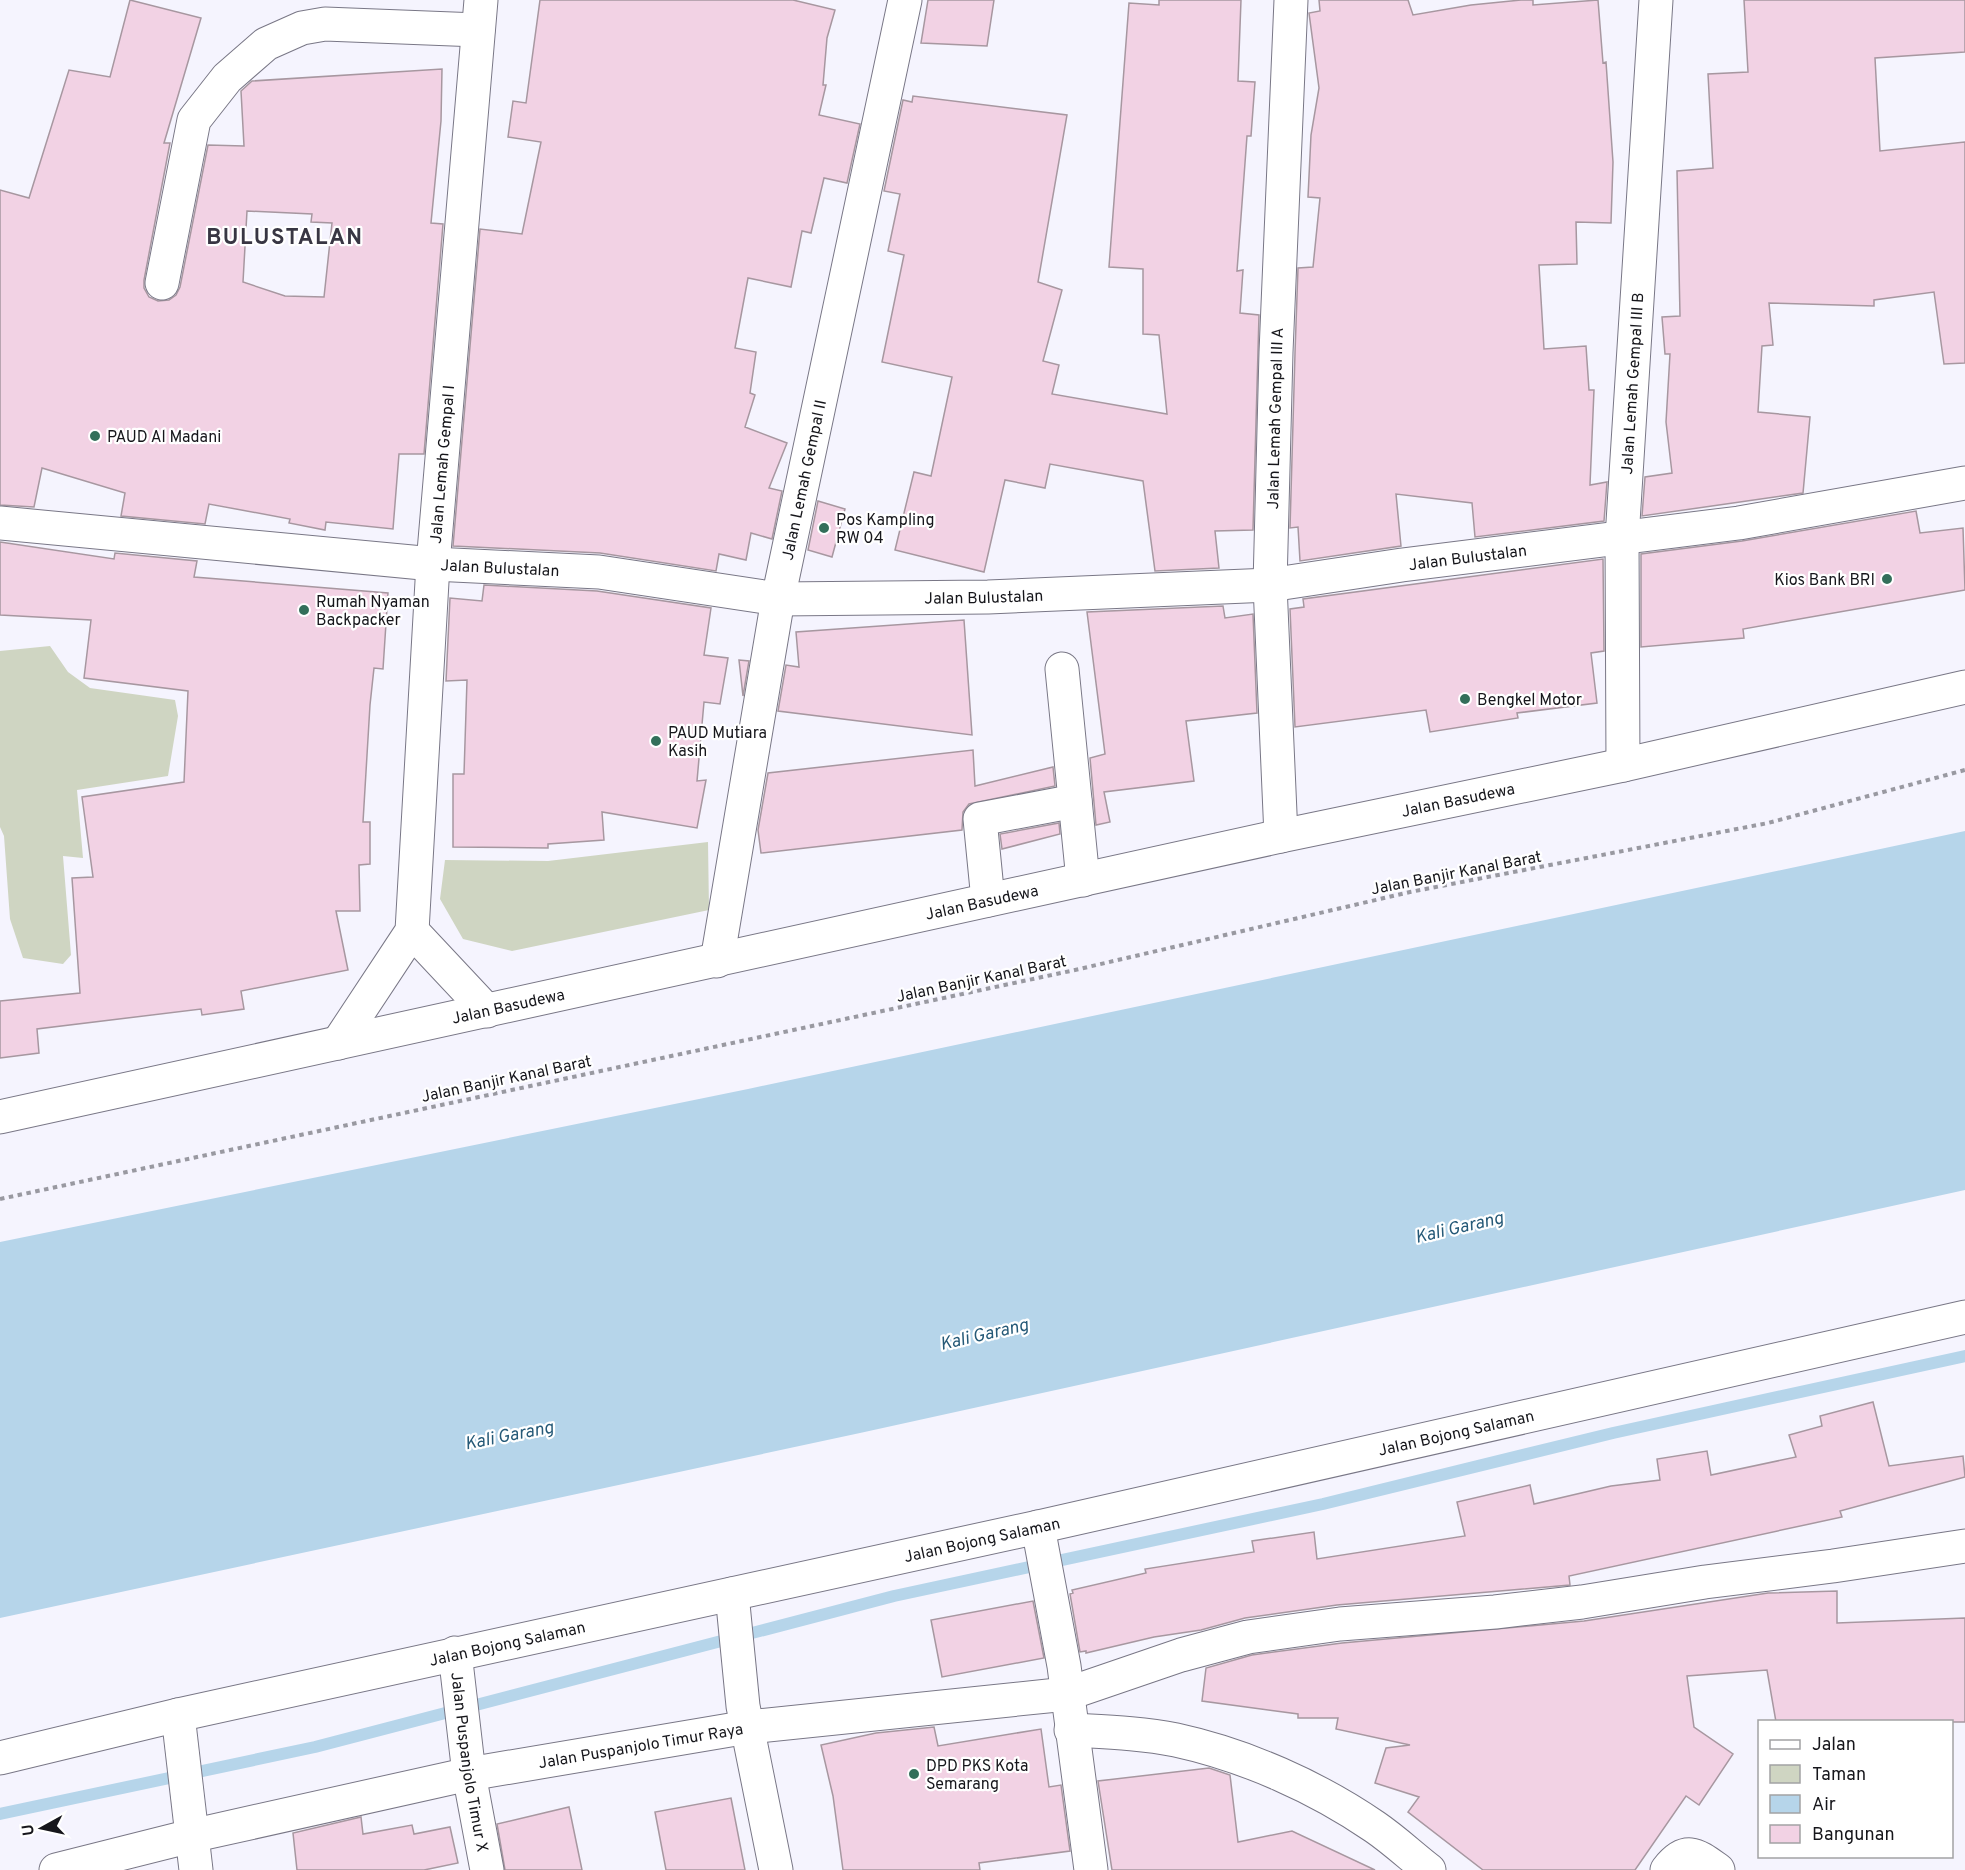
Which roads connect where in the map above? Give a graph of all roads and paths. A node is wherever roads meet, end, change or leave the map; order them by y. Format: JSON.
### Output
{"nodes":[{"id":1,"x":905,"y":0,"type":"edge"},
{"id":2,"x":1291,"y":0,"type":"edge"},
{"id":3,"x":1656,"y":0,"type":"edge"},
{"id":4,"x":480,"y":15,"type":"edge"},
{"id":5,"x":162,"y":283,"type":"dead end"},
{"id":6,"x":1965,"y":483,"type":"edge"},
{"id":7,"x":0,"y":523,"type":"edge"},
{"id":8,"x":1622,"y":538,"type":"junction"},
{"id":9,"x":433,"y":564,"type":"junction"},
{"id":10,"x":1270,"y":585,"type":"junction"},
{"id":11,"x":778,"y":599,"type":"junction"},
{"id":12,"x":1062,"y":669,"type":"dead end"},
{"id":13,"x":1965,"y":687,"type":"edge"},
{"id":14,"x":1623,"y":765,"type":"junction"},
{"id":15,"x":1965,"y":770,"type":"edge"},
{"id":16,"x":1075,"y":801,"type":"junction"},
{"id":17,"x":1281,"y":836,"type":"junction"},
{"id":18,"x":1083,"y":880,"type":"junction"},
{"id":19,"x":988,"y":900,"type":"junction"},
{"id":20,"x":412,"y":931,"type":"junction"},
{"id":21,"x":717,"y":961,"type":"junction"},
{"id":22,"x":487,"y":1011,"type":"junction"},
{"id":23,"x":338,"y":1043,"type":"junction"},
{"id":24,"x":0,"y":1117,"type":"edge"},
{"id":25,"x":0,"y":1199,"type":"edge"},
{"id":26,"x":1965,"y":1317,"type":"edge"},
{"id":27,"x":1040,"y":1537,"type":"junction"},
{"id":28,"x":1965,"y":1546,"type":"edge"},
{"id":29,"x":732,"y":1594,"type":"junction"},
{"id":30,"x":455,"y":1653,"type":"junction"},
{"id":31,"x":1065,"y":1680,"type":"junction"},
{"id":32,"x":178,"y":1714,"type":"junction"},
{"id":33,"x":745,"y":1717,"type":"junction"},
{"id":34,"x":1071,"y":1730,"type":"junction"},
{"id":35,"x":0,"y":1758,"type":"edge"},
{"id":36,"x":469,"y":1774,"type":"junction"},
{"id":37,"x":191,"y":1828,"type":"junction"},
{"id":38,"x":56,"y":1870,"type":"edge"},
{"id":39,"x":196,"y":1870,"type":"edge"},
{"id":40,"x":487,"y":1870,"type":"edge"},
{"id":41,"x":776,"y":1870,"type":"edge"},
{"id":42,"x":1090,"y":1870,"type":"edge"},
{"id":43,"x":1429,"y":1870,"type":"edge"},
{"id":44,"x":1667,"y":1870,"type":"edge"},
{"id":45,"x":1718,"y":1870,"type":"edge"}],
"edges":[{"from":1,"to":11,"type":"street","name":"Jalan Lemah Gempal II"},
{"from":2,"to":10,"type":"street","name":"Jalan Lemah Gempal III A"},
{"from":3,"to":8,"type":"street","name":"Jalan Lemah Gempal III B"},
{"from":4,"to":5,"type":"street"},
{"from":4,"to":9,"type":"street","name":"Jalan Lemah Gempal I"},
{"from":6,"to":8,"type":"street","name":"Jalan Bulustalan"},
{"from":7,"to":9,"type":"street","name":"Jalan Bulustalan"},
{"from":8,"to":10,"type":"street","name":"Jalan Bulustalan"},
{"from":8,"to":14,"type":"street","name":"Jalan Lemah Gempal III B"},
{"from":9,"to":11,"type":"street","name":"Jalan Bulustalan"},
{"from":9,"to":20,"type":"street","name":"Jalan Lemah Gempal I"},
{"from":10,"to":11,"type":"street","name":"Jalan Bulustalan"},
{"from":10,"to":17,"type":"street","name":"Jalan Lemah Gempal III A"},
{"from":11,"to":21,"type":"street","name":"Jalan Lemah Gempal II"},
{"from":12,"to":16,"type":"street"},
{"from":13,"to":14,"type":"street","name":"Jalan Basudewa"},
{"from":14,"to":17,"type":"street","name":"Jalan Basudewa"},
{"from":15,"to":25,"type":"path","name":"Jalan Banjir Kanal Barat"},
{"from":16,"to":18,"type":"street"},
{"from":16,"to":19,"type":"street"},
{"from":17,"to":18,"type":"street","name":"Jalan Basudewa"},
{"from":18,"to":19,"type":"street","name":"Jalan Basudewa"},
{"from":19,"to":21,"type":"street","name":"Jalan Basudewa"},
{"from":20,"to":22,"type":"street"},
{"from":20,"to":23,"type":"street"},
{"from":21,"to":22,"type":"street","name":"Jalan Basudewa"},
{"from":22,"to":23,"type":"street","name":"Jalan Basudewa"},
{"from":23,"to":24,"type":"street","name":"Jalan Basudewa"},
{"from":26,"to":27,"type":"street","name":"Jalan Bojong Salaman"},
{"from":27,"to":29,"type":"street","name":"Jalan Bojong Salaman"},
{"from":27,"to":31,"type":"street"},
{"from":28,"to":31,"type":"street","name":"Jalan Puspanjolo Timur Raya"},
{"from":29,"to":30,"type":"street","name":"Jalan Bojong Salaman"},
{"from":29,"to":33,"type":"street"},
{"from":30,"to":32,"type":"street","name":"Jalan Bojong Salaman"},
{"from":30,"to":36,"type":"street","name":"Jalan Puspanjolo Timur X"},
{"from":31,"to":33,"type":"street","name":"Jalan Puspanjolo Timur Raya"},
{"from":31,"to":34,"type":"street"},
{"from":32,"to":35,"type":"street","name":"Jalan Bojong Salaman"},
{"from":32,"to":37,"type":"street"},
{"from":33,"to":36,"type":"street","name":"Jalan Puspanjolo Timur Raya"},
{"from":33,"to":41,"type":"street"},
{"from":34,"to":42,"type":"street"},
{"from":34,"to":43,"type":"street"},
{"from":36,"to":37,"type":"street","name":"Jalan Puspanjolo Timur Raya"},
{"from":36,"to":40,"type":"street","name":"Jalan Puspanjolo Timur X"},
{"from":37,"to":38,"type":"street","name":"Jalan Puspanjolo Timur Raya"},
{"from":37,"to":39,"type":"street"},
{"from":44,"to":45,"type":"street"}]}
